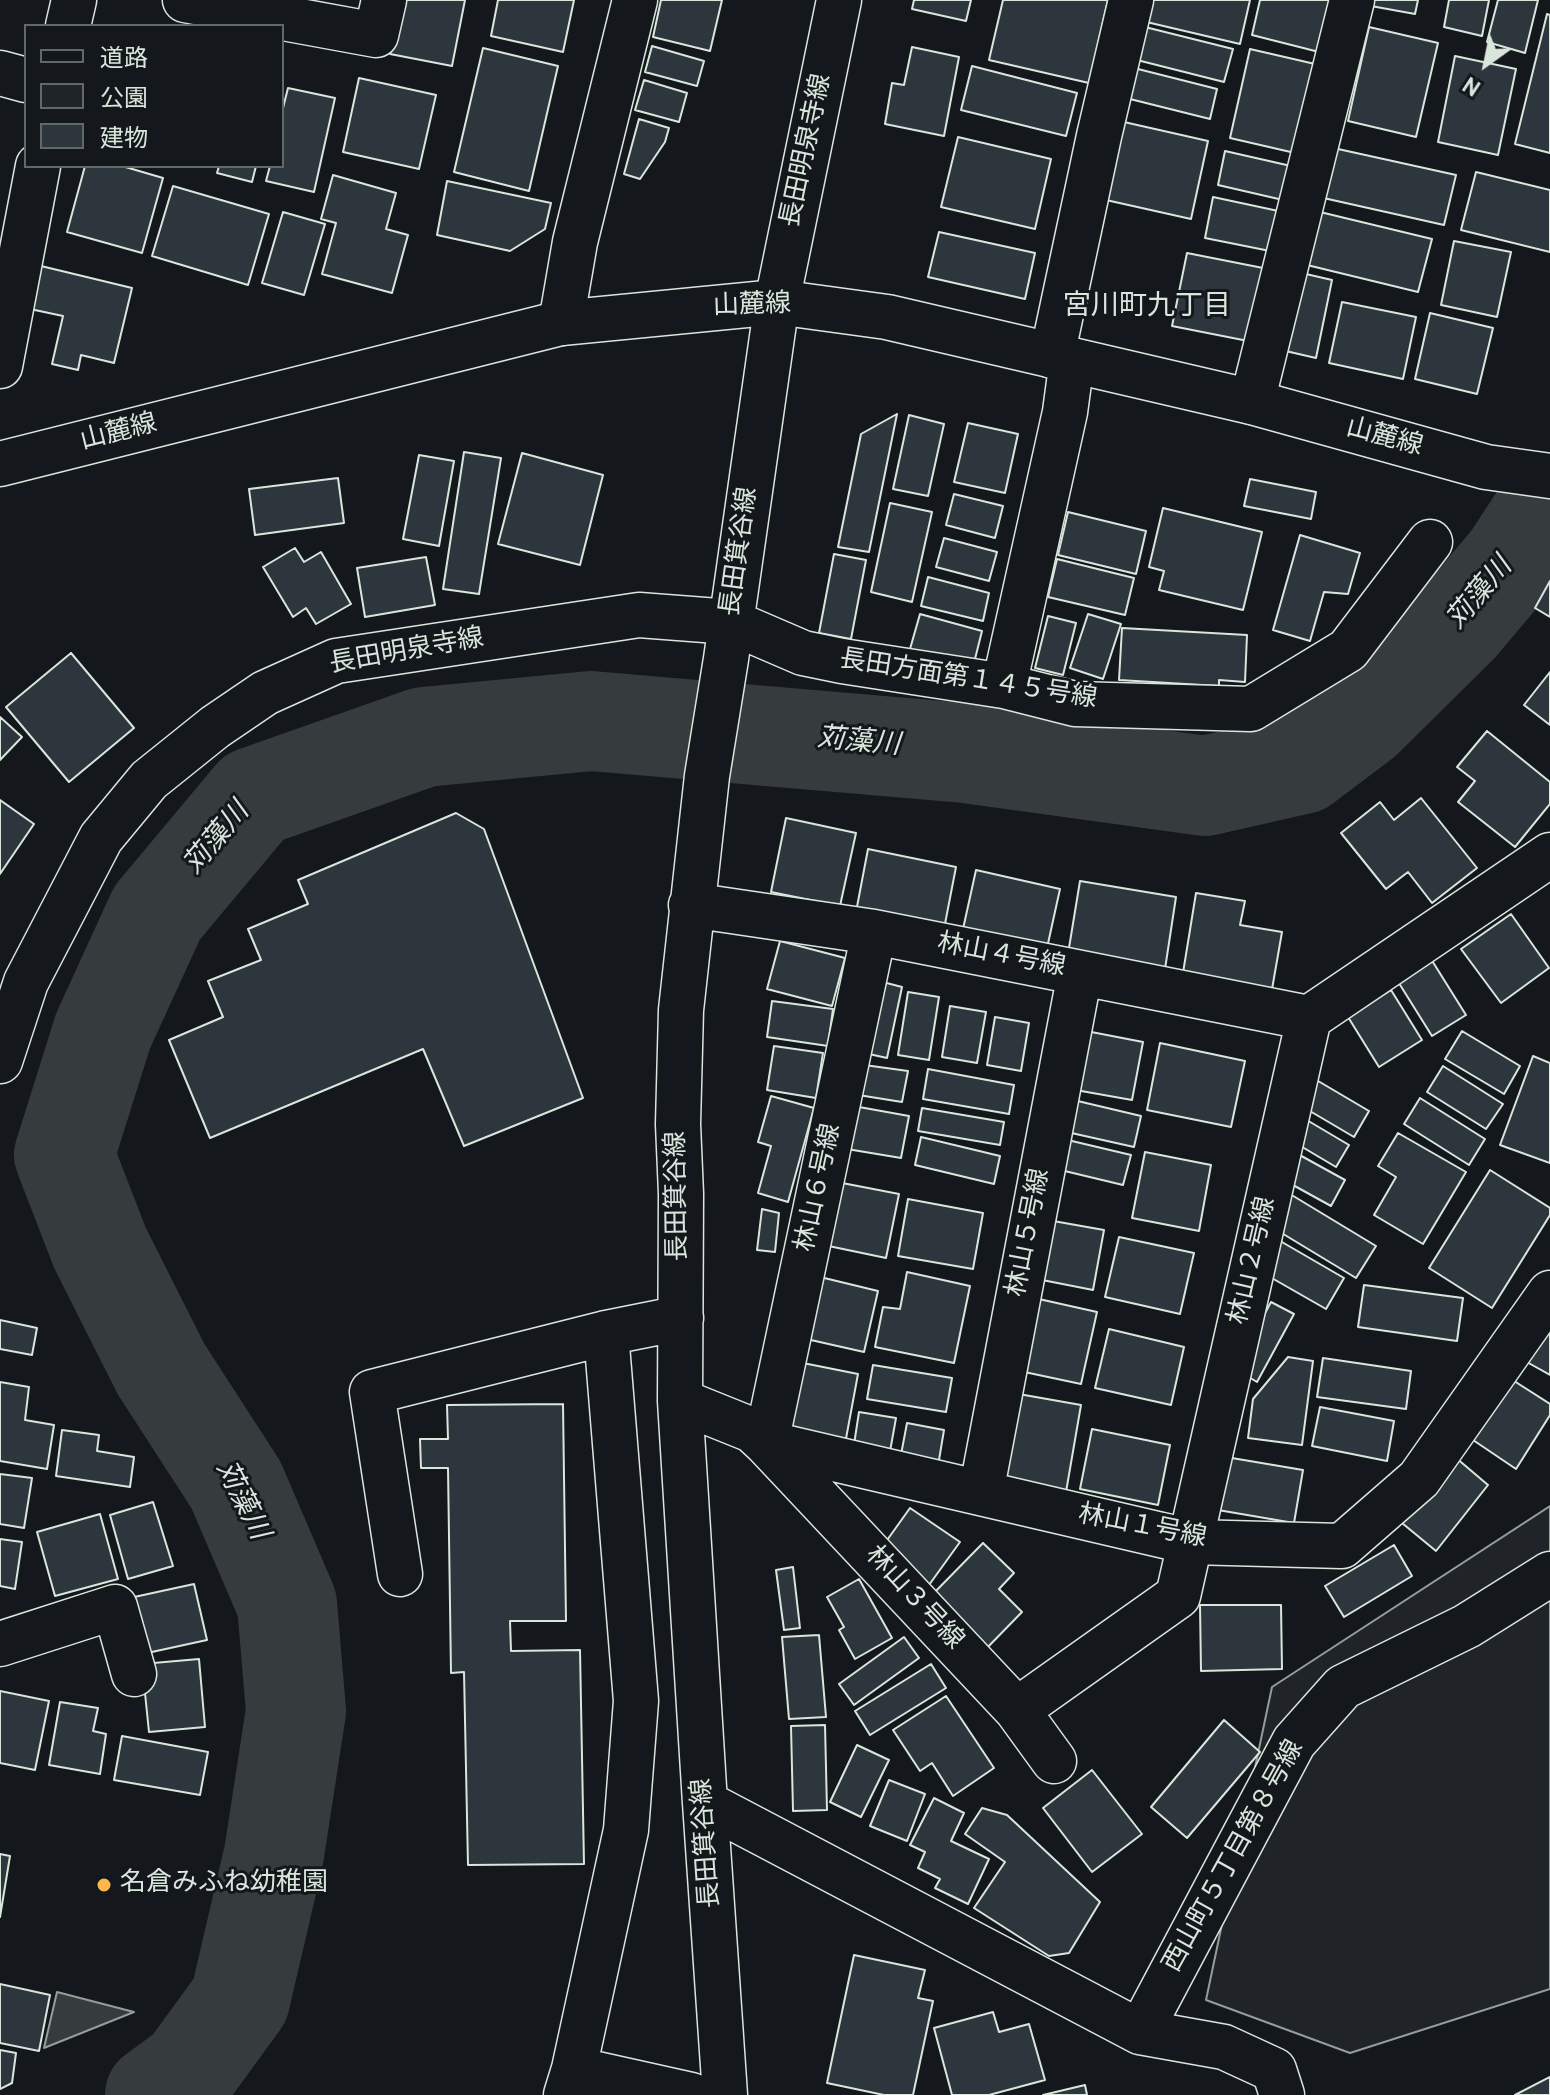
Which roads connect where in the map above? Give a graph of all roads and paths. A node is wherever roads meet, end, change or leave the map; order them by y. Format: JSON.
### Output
{"nodes":[{"id":1,"x":74,"y":0,"type":"edge"},
{"id":2,"x":185,"y":0,"type":"edge"},
{"id":3,"x":384,"y":0,"type":"edge"},
{"id":4,"x":635,"y":0,"type":"edge"},
{"id":5,"x":839,"y":0,"type":"edge"},
{"id":6,"x":1131,"y":0,"type":"edge"},
{"id":7,"x":1352,"y":0,"type":"edge"},
{"id":8,"x":68,"y":24,"type":"edge"},
{"id":9,"x":0,"y":73,"type":"edge"},
{"id":10,"x":24,"y":79,"type":"edge"},
{"id":11,"x":38,"y":168,"type":"edge"},
{"id":12,"x":777,"y":302,"type":"junction"},
{"id":13,"x":561,"y":323,"type":"junction"},
{"id":14,"x":1062,"y":358,"type":"junction"},
{"id":15,"x":0,"y":366,"type":"edge"},
{"id":16,"x":1252,"y":402,"type":"junction"},
{"id":17,"x":0,"y":464,"type":"edge"},
{"id":18,"x":1550,"y":476,"type":"edge"},
{"id":19,"x":1430,"y":542,"type":"dead end"},
{"id":20,"x":728,"y":641,"type":"junction"},
{"id":21,"x":1004,"y":686,"type":"junction"},
{"id":22,"x":1550,"y":855,"type":"edge"},
{"id":23,"x":691,"y":905,"type":"junction"},
{"id":24,"x":874,"y":932,"type":"junction"},
{"id":25,"x":1080,"y":973,"type":"junction"},
{"id":26,"x":1309,"y":1018,"type":"junction"},
{"id":27,"x":0,"y":1061,"type":"edge"},
{"id":28,"x":1550,"y":1293,"type":"edge"},
{"id":29,"x":681,"y":1318,"type":"junction"},
{"id":30,"x":606,"y":1333,"type":"junction"},
{"id":31,"x":680,"y":1401,"type":"junction"},
{"id":32,"x":766,"y":1443,"type":"junction"},
{"id":33,"x":981,"y":1493,"type":"junction"},
{"id":34,"x":1191,"y":1542,"type":"junction"},
{"id":35,"x":400,"y":1574,"type":"dead end"},
{"id":36,"x":1550,"y":1574,"type":"edge"},
{"id":37,"x":0,"y":1644,"type":"edge"},
{"id":38,"x":134,"y":1674,"type":"dead end"},
{"id":39,"x":1017,"y":1710,"type":"junction"},
{"id":40,"x":1054,"y":1761,"type":"dead end"},
{"id":41,"x":705,"y":1803,"type":"junction"},
{"id":42,"x":1140,"y":2032,"type":"junction"},
{"id":43,"x":570,"y":2082,"type":"edge"},
{"id":44,"x":691,"y":2095,"type":"edge"},
{"id":45,"x":725,"y":2095,"type":"edge"},
{"id":46,"x":1282,"y":2095,"type":"edge"}],
"edges":[{"from":1,"to":8,"type":"street"},
{"from":2,"to":3,"type":"street"},
{"from":4,"to":13,"type":"street"},
{"from":5,"to":12,"type":"street","name":"長田明泉寺線"},
{"from":6,"to":14,"type":"street"},
{"from":7,"to":16,"type":"street"},
{"from":9,"to":10,"type":"street"},
{"from":11,"to":15,"type":"street"},
{"from":12,"to":13,"type":"street","name":"山麓線"},
{"from":12,"to":14,"type":"street","name":"山麓線"},
{"from":12,"to":20,"type":"street","name":"長田箕谷線"},
{"from":13,"to":17,"type":"street","name":"山麓線"},
{"from":14,"to":16,"type":"street","name":"山麓線"},
{"from":14,"to":21,"type":"street"},
{"from":16,"to":18,"type":"street","name":"山麓線"},
{"from":19,"to":21,"type":"street","name":"長田方面第１４５号線"},
{"from":20,"to":21,"type":"street","name":"長田方面第１４５号線"},
{"from":20,"to":23,"type":"street","name":"長田箕谷線"},
{"from":20,"to":27,"type":"street","name":"長田明泉寺線"},
{"from":22,"to":26,"type":"street"},
{"from":23,"to":24,"type":"street","name":"林山４号線"},
{"from":23,"to":29,"type":"street","name":"長田箕谷線"},
{"from":24,"to":25,"type":"street","name":"林山４号線"},
{"from":24,"to":32,"type":"street","name":"林山６号線"},
{"from":25,"to":26,"type":"street","name":"林山４号線"},
{"from":25,"to":33,"type":"street","name":"林山５号線"},
{"from":26,"to":34,"type":"street","name":"林山２号線"},
{"from":28,"to":34,"type":"street","name":"林山１号線"},
{"from":29,"to":30,"type":"street"},
{"from":29,"to":31,"type":"street","name":"長田箕谷線"},
{"from":30,"to":35,"type":"street"},
{"from":30,"to":43,"type":"street"},
{"from":31,"to":32,"type":"street","name":"林山１号線"},
{"from":31,"to":41,"type":"street","name":"長田箕谷線"},
{"from":32,"to":33,"type":"street","name":"林山１号線"},
{"from":32,"to":39,"type":"street","name":"林山３号線"},
{"from":33,"to":34,"type":"street","name":"林山１号線"},
{"from":34,"to":39,"type":"street","name":"林山２号線"},
{"from":36,"to":42,"type":"street","name":"西山町５丁目第８号線"},
{"from":37,"to":38,"type":"street"},
{"from":39,"to":40,"type":"street","name":"林山３号線"},
{"from":41,"to":42,"type":"street"},
{"from":41,"to":45,"type":"street","name":"長田箕谷線"},
{"from":42,"to":46,"type":"street"},
{"from":43,"to":44,"type":"street"}]}
